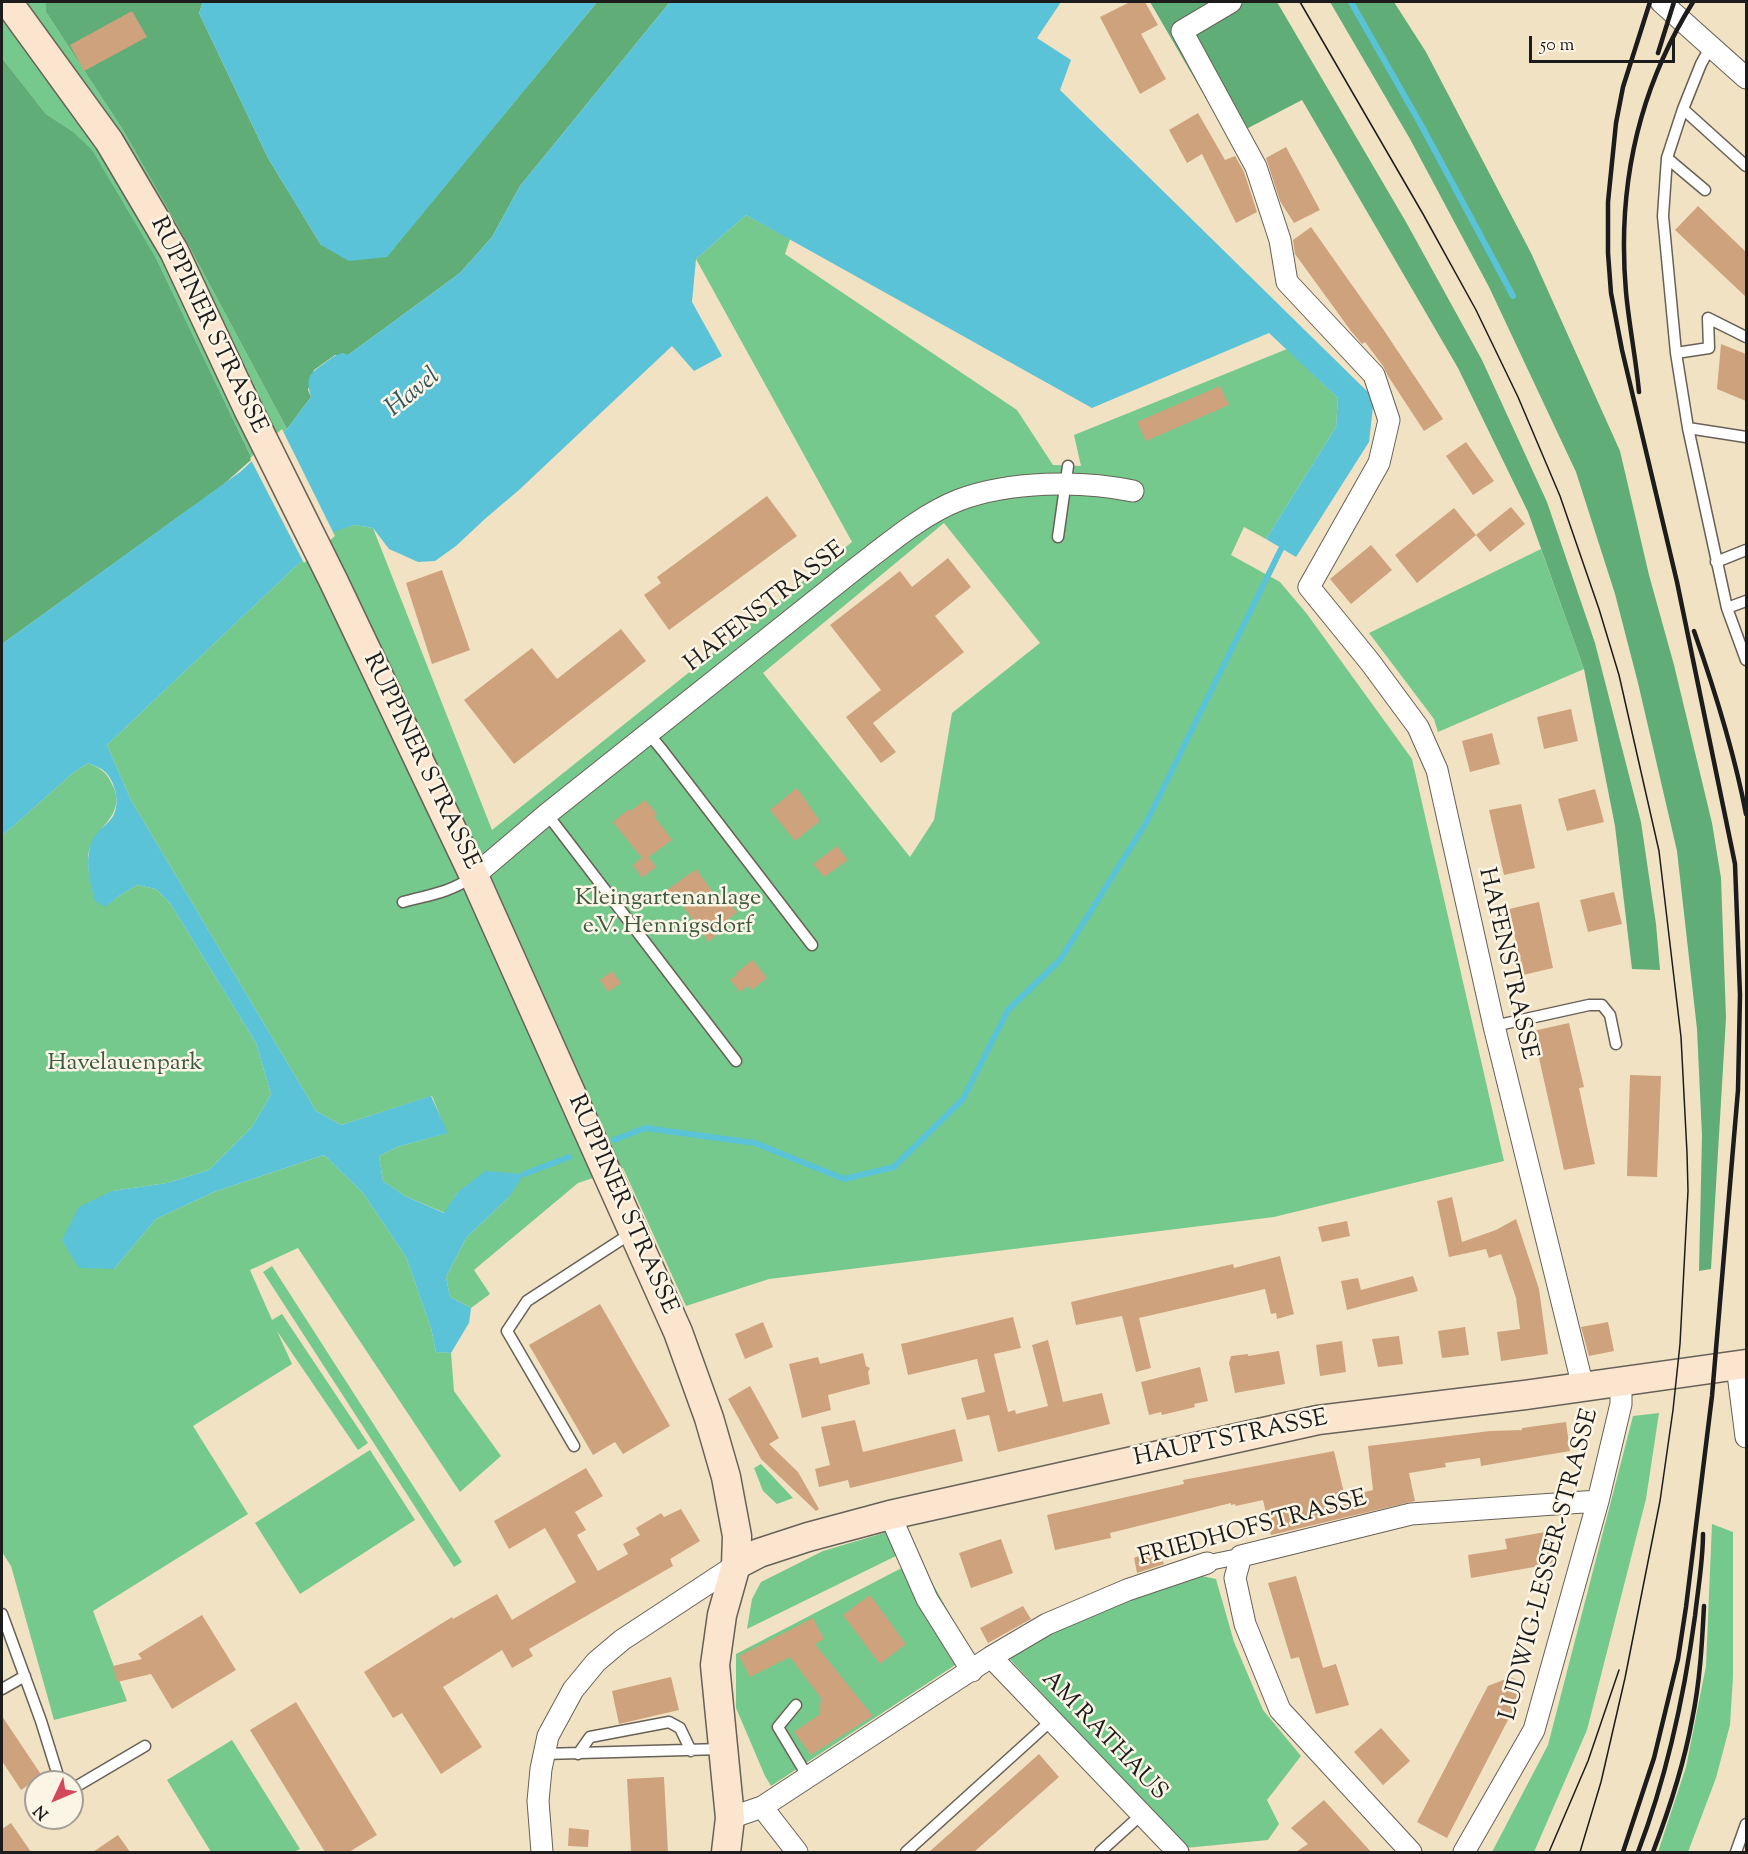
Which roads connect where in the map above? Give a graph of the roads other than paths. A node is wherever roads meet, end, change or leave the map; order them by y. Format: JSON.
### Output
{"nodes":[{"id":1,"x":8,"y":2,"type":"edge"},
{"id":2,"x":1232,"y":2,"type":"edge"},
{"id":3,"x":1661,"y":2,"type":"edge"},
{"id":4,"x":1711,"y":46,"type":"junction"},
{"id":5,"x":1746,"y":78,"type":"edge"},
{"id":6,"x":1683,"y":109,"type":"junction"},
{"id":7,"x":1667,"y":158,"type":"junction"},
{"id":8,"x":1746,"y":166,"type":"edge"},
{"id":9,"x":1705,"y":190,"type":"dead end"},
{"id":10,"x":1746,"y":337,"type":"edge"},
{"id":11,"x":1676,"y":353,"type":"junction"},
{"id":12,"x":1688,"y":428,"type":"junction"},
{"id":13,"x":1746,"y":437,"type":"edge"},
{"id":14,"x":1066,"y":475,"type":"junction"},
{"id":15,"x":1133,"y":491,"type":"dead end"},
{"id":16,"x":1058,"y":537,"type":"dead end"},
{"id":17,"x":1746,"y":550,"type":"edge"},
{"id":18,"x":1716,"y":562,"type":"junction"},
{"id":19,"x":1746,"y":601,"type":"edge"},
{"id":20,"x":1727,"y":608,"type":"junction"},
{"id":21,"x":1746,"y":660,"type":"edge"},
{"id":22,"x":649,"y":734,"type":"junction"},
{"id":23,"x":548,"y":814,"type":"junction"},
{"id":24,"x":474,"y":876,"type":"junction"},
{"id":25,"x":403,"y":902,"type":"dead end"},
{"id":26,"x":812,"y":945,"type":"dead end"},
{"id":27,"x":1494,"y":1026,"type":"junction"},
{"id":28,"x":1616,"y":1044,"type":"dead end"},
{"id":29,"x":736,"y":1061,"type":"dead end"},
{"id":30,"x":634,"y":1232,"type":"junction"},
{"id":31,"x":1742,"y":1365,"type":"edge"},
{"id":32,"x":1621,"y":1382,"type":"junction"},
{"id":33,"x":1583,"y":1387,"type":"junction"},
{"id":34,"x":1746,"y":1437,"type":"edge"},
{"id":35,"x":574,"y":1446,"type":"dead end"},
{"id":36,"x":1598,"y":1501,"type":"junction"},
{"id":37,"x":890,"y":1515,"type":"junction"},
{"id":38,"x":1241,"y":1556,"type":"junction"},
{"id":39,"x":1207,"y":1563,"type":"joint"},
{"id":40,"x":736,"y":1565,"type":"junction"},
{"id":41,"x":2,"y":1614,"type":"edge"},
{"id":42,"x":992,"y":1657,"type":"junction"},
{"id":43,"x":972,"y":1671,"type":"junction"},
{"id":44,"x":25,"y":1676,"type":"junction"},
{"id":45,"x":2,"y":1689,"type":"edge"},
{"id":46,"x":796,"y":1705,"type":"dead end"},
{"id":47,"x":1052,"y":1720,"type":"junction"},
{"id":48,"x":145,"y":1746,"type":"dead end"},
{"id":49,"x":725,"y":1749,"type":"junction"},
{"id":50,"x":691,"y":1751,"type":"junction"},
{"id":51,"x":544,"y":1754,"type":"junction"},
{"id":52,"x":578,"y":1755,"type":"junction"},
{"id":53,"x":56,"y":1770,"type":"edge"},
{"id":54,"x":808,"y":1777,"type":"junction"},
{"id":55,"x":84,"y":1782,"type":"edge"},
{"id":56,"x":762,"y":1807,"type":"junction"},
{"id":57,"x":1142,"y":1814,"type":"junction"},
{"id":58,"x":730,"y":1818,"type":"junction"},
{"id":59,"x":1746,"y":1824,"type":"edge"},
{"id":60,"x":542,"y":1852,"type":"edge"},
{"id":61,"x":726,"y":1852,"type":"edge"},
{"id":62,"x":797,"y":1852,"type":"edge"},
{"id":63,"x":906,"y":1852,"type":"edge"},
{"id":64,"x":1100,"y":1852,"type":"edge"},
{"id":65,"x":1178,"y":1852,"type":"edge"},
{"id":66,"x":1411,"y":1852,"type":"edge"},
{"id":67,"x":1464,"y":1852,"type":"edge"},
{"id":68,"x":1736,"y":1852,"type":"edge"}],
"edges":[{"from":1,"to":24,"type":"main road","name":"RUPPINER STRASSE"},
{"from":2,"to":27,"type":"street","name":"HAFENSTRASSE"},
{"from":3,"to":4,"type":"street"},
{"from":4,"to":5,"type":"street"},
{"from":4,"to":6,"type":"lane"},
{"from":6,"to":7,"type":"lane"},
{"from":6,"to":8,"type":"lane"},
{"from":7,"to":9,"type":"lane"},
{"from":7,"to":11,"type":"lane"},
{"from":10,"to":11,"type":"lane"},
{"from":11,"to":12,"type":"lane"},
{"from":12,"to":13,"type":"lane"},
{"from":12,"to":18,"type":"lane"},
{"from":14,"to":15,"type":"street","name":"HAFENSTRASSE"},
{"from":14,"to":16,"type":"lane"},
{"from":14,"to":22,"type":"street","name":"HAFENSTRASSE"},
{"from":17,"to":18,"type":"lane"},
{"from":18,"to":20,"type":"lane"},
{"from":19,"to":20,"type":"lane"},
{"from":20,"to":21,"type":"lane"},
{"from":22,"to":23,"type":"street","name":"HAFENSTRASSE"},
{"from":22,"to":26,"type":"lane"},
{"from":23,"to":24,"type":"street","name":"HAFENSTRASSE"},
{"from":23,"to":29,"type":"lane"},
{"from":24,"to":25,"type":"lane"},
{"from":24,"to":30,"type":"main road","name":"RUPPINER STRASSE"},
{"from":27,"to":28,"type":"lane"},
{"from":27,"to":33,"type":"street","name":"HAFENSTRASSE"},
{"from":30,"to":35,"type":"lane"},
{"from":30,"to":40,"type":"main road","name":"RUPPINER STRASSE"},
{"from":31,"to":32,"type":"main road","name":"HAUPTSTRASSE"},
{"from":31,"to":34,"type":"street"},
{"from":32,"to":33,"type":"main road","name":"HAUPTSTRASSE"},
{"from":32,"to":36,"type":"street","name":"LUDWIG-LESSER-STRASSE"},
{"from":33,"to":37,"type":"main road","name":"HAUPTSTRASSE"},
{"from":36,"to":38,"type":"street","name":"FRIEDHOFSTRASSE"},
{"from":36,"to":67,"type":"street","name":"LUDWIG-LESSER-STRASSE"},
{"from":37,"to":40,"type":"main road","name":"HAUPTSTRASSE"},
{"from":37,"to":43,"type":"street"},
{"from":38,"to":39,"type":"street","name":"FRIEDHOFSTRASSE"},
{"from":38,"to":66,"type":"street"},
{"from":39,"to":42,"type":"street","name":"FRIEDHOFSTRASSE"},
{"from":40,"to":49,"type":"main road","name":"RUPPINER STRASSE"},
{"from":40,"to":51,"type":"street"},
{"from":41,"to":44,"type":"lane"},
{"from":42,"to":43,"type":"street","name":"FRIEDHOFSTRASSE"},
{"from":42,"to":47,"type":"street","name":"AM RATHAUS"},
{"from":43,"to":54,"type":"street","name":"FRIEDHOFSTRASSE"},
{"from":44,"to":45,"type":"lane"},
{"from":44,"to":53,"type":"lane"},
{"from":46,"to":54,"type":"lane"},
{"from":47,"to":57,"type":"street","name":"AM RATHAUS"},
{"from":47,"to":63,"type":"lane"},
{"from":48,"to":55,"type":"lane"},
{"from":49,"to":50,"type":"lane"},
{"from":49,"to":58,"type":"main road","name":"RUPPINER STRASSE"},
{"from":50,"to":52,"type":"lane"},
{"from":50,"to":52,"type":"lane"},
{"from":51,"to":52,"type":"lane"},
{"from":51,"to":60,"type":"street"},
{"from":54,"to":56,"type":"street","name":"FRIEDHOFSTRASSE"},
{"from":56,"to":58,"type":"street","name":"FRIEDHOFSTRASSE"},
{"from":56,"to":62,"type":"street"},
{"from":57,"to":64,"type":"lane"},
{"from":57,"to":65,"type":"street","name":"AM RATHAUS"},
{"from":58,"to":61,"type":"main road","name":"RUPPINER STRASSE"},
{"from":59,"to":68,"type":"lane"}]}
